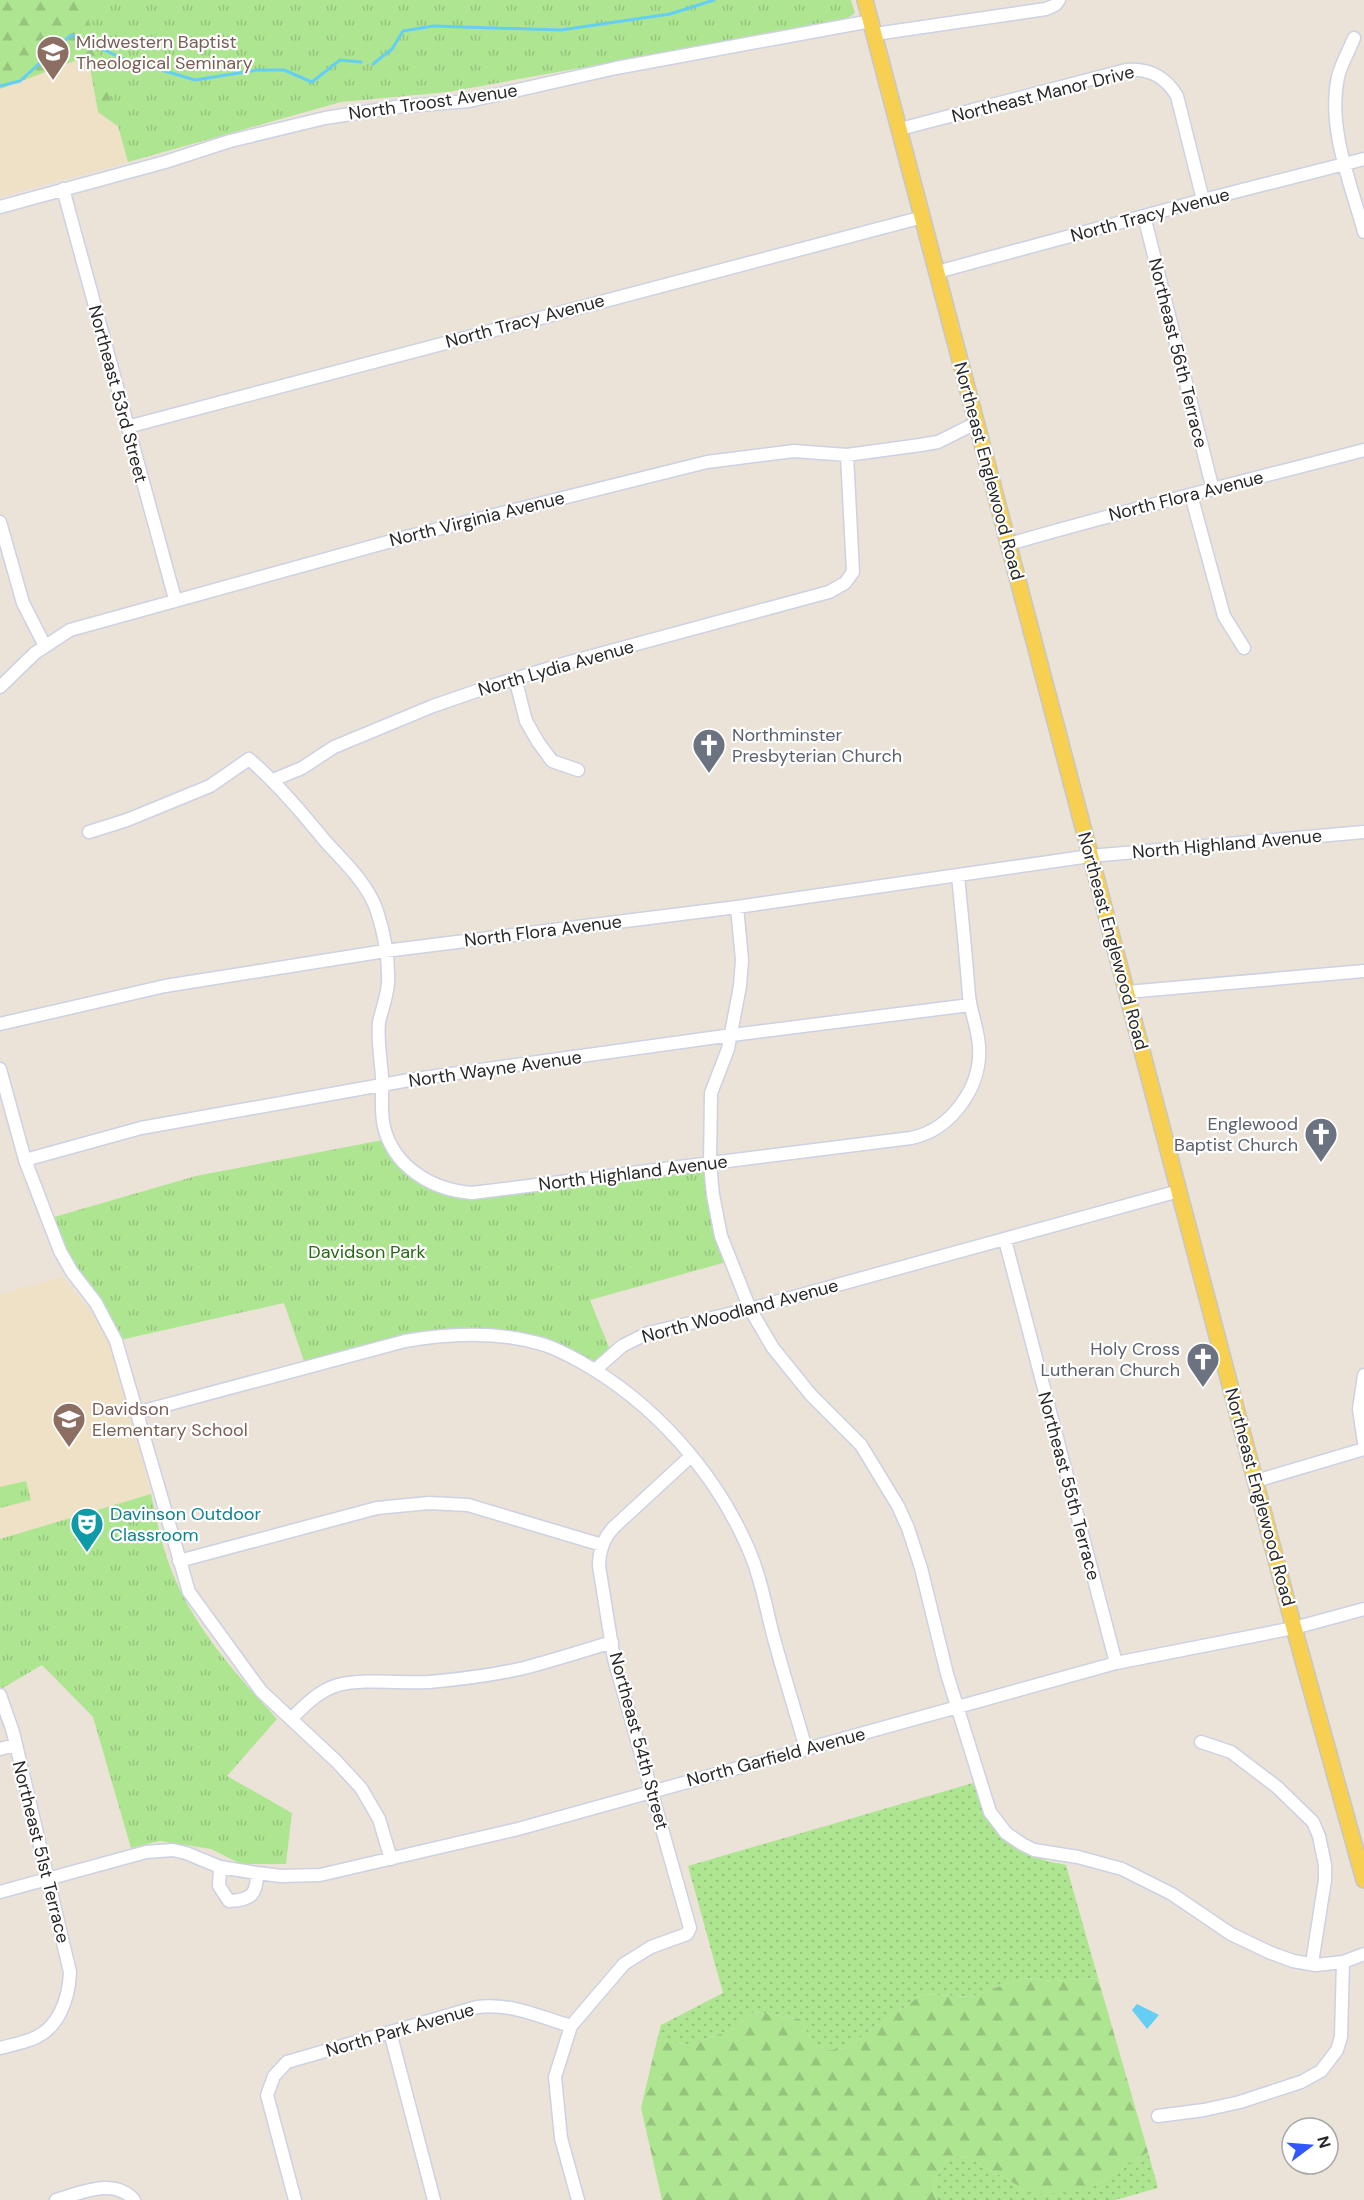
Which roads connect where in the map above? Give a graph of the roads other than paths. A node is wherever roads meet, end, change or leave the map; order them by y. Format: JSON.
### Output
{"nodes":[{"id":1,"x":865,"y":0,"type":"edge"},
{"id":2,"x":1059,"y":0,"type":"edge"},
{"id":3,"x":873,"y":28,"type":"junction"},
{"id":4,"x":1354,"y":38,"type":"dead end"},
{"id":5,"x":900,"y":129,"type":"junction"},
{"id":6,"x":1364,"y":159,"type":"edge"},
{"id":7,"x":1346,"y":164,"type":"junction"},
{"id":8,"x":63,"y":189,"type":"junction"},
{"id":9,"x":1203,"y":200,"type":"junction"},
{"id":10,"x":0,"y":207,"type":"edge"},
{"id":11,"x":1144,"y":216,"type":"junction"},
{"id":12,"x":923,"y":217,"type":"junction"},
{"id":13,"x":1364,"y":232,"type":"edge"},
{"id":14,"x":937,"y":272,"type":"junction"},
{"id":15,"x":976,"y":423,"type":"junction"},
{"id":16,"x":127,"y":427,"type":"junction"},
{"id":17,"x":1364,"y":450,"type":"edge"},
{"id":18,"x":848,"y":455,"type":"junction"},
{"id":19,"x":1213,"y":490,"type":"junction"},
{"id":20,"x":1191,"y":495,"type":"junction"},
{"id":21,"x":0,"y":522,"type":"edge"},
{"id":22,"x":1009,"y":543,"type":"junction"},
{"id":23,"x":175,"y":599,"type":"junction"},
{"id":24,"x":45,"y":646,"type":"junction"},
{"id":25,"x":1244,"y":648,"type":"dead end"},
{"id":26,"x":515,"y":678,"type":"junction"},
{"id":27,"x":0,"y":687,"type":"edge"},
{"id":28,"x":578,"y":770,"type":"dead end"},
{"id":29,"x":273,"y":780,"type":"junction"},
{"id":30,"x":89,"y":832,"type":"dead end"},
{"id":31,"x":1364,"y":832,"type":"edge"},
{"id":32,"x":1090,"y":856,"type":"junction"},
{"id":33,"x":958,"y":876,"type":"junction"},
{"id":34,"x":737,"y":907,"type":"junction"},
{"id":35,"x":385,"y":951,"type":"junction"},
{"id":36,"x":1364,"y":971,"type":"edge"},
{"id":37,"x":1127,"y":992,"type":"junction"},
{"id":38,"x":970,"y":1005,"type":"junction"},
{"id":39,"x":0,"y":1024,"type":"edge"},
{"id":40,"x":732,"y":1035,"type":"junction"},
{"id":41,"x":0,"y":1069,"type":"edge"},
{"id":42,"x":382,"y":1085,"type":"junction"},
{"id":43,"x":25,"y":1160,"type":"junction"},
{"id":44,"x":710,"y":1164,"type":"junction"},
{"id":45,"x":1179,"y":1191,"type":"junction"},
{"id":46,"x":1005,"y":1240,"type":"junction"},
{"id":47,"x":750,"y":1310,"type":"junction"},
{"id":48,"x":595,"y":1370,"type":"junction"},
{"id":49,"x":1364,"y":1375,"type":"edge"},
{"id":50,"x":136,"y":1413,"type":"junction"},
{"id":51,"x":1364,"y":1443,"type":"edge"},
{"id":52,"x":1364,"y":1449,"type":"edge"},
{"id":53,"x":691,"y":1456,"type":"junction"},
{"id":54,"x":1256,"y":1481,"type":"junction"},
{"id":55,"x":602,"y":1545,"type":"junction"},
{"id":56,"x":179,"y":1561,"type":"junction"},
{"id":57,"x":1364,"y":1609,"type":"edge"},
{"id":58,"x":1294,"y":1628,"type":"junction"},
{"id":59,"x":612,"y":1642,"type":"junction"},
{"id":60,"x":1116,"y":1663,"type":"junction"},
{"id":61,"x":0,"y":1695,"type":"edge"},
{"id":62,"x":957,"y":1707,"type":"junction"},
{"id":63,"x":291,"y":1719,"type":"junction"},
{"id":64,"x":1201,"y":1742,"type":"dead end"},
{"id":65,"x":15,"y":1745,"type":"junction"},
{"id":66,"x":0,"y":1749,"type":"edge"},
{"id":67,"x":806,"y":1749,"type":"junction"},
{"id":68,"x":652,"y":1790,"type":"junction"},
{"id":69,"x":392,"y":1858,"type":"junction"},
{"id":70,"x":220,"y":1867,"type":"junction"},
{"id":71,"x":257,"y":1873,"type":"junction"},
{"id":72,"x":49,"y":1879,"type":"junction"},
{"id":73,"x":1364,"y":1880,"type":"edge"},
{"id":74,"x":0,"y":1892,"type":"edge"},
{"id":75,"x":1364,"y":1954,"type":"edge"},
{"id":76,"x":1343,"y":1962,"type":"junction"},
{"id":77,"x":1312,"y":1963,"type":"junction"},
{"id":78,"x":571,"y":2026,"type":"junction"},
{"id":79,"x":390,"y":2032,"type":"junction"},
{"id":80,"x":0,"y":2048,"type":"edge"},
{"id":81,"x":1158,"y":2116,"type":"dead end"},
{"id":82,"x":56,"y":2200,"type":"edge"},
{"id":83,"x":134,"y":2200,"type":"edge"},
{"id":84,"x":295,"y":2200,"type":"edge"},
{"id":85,"x":434,"y":2200,"type":"edge"},
{"id":86,"x":578,"y":2200,"type":"edge"}],
"edges":[{"from":1,"to":3,"type":"main road","name":"Northeast Englewood Road"},
{"from":2,"to":3,"type":"street","name":"North Troost Avenue"},
{"from":3,"to":5,"type":"main road","name":"Northeast Englewood Road"},
{"from":3,"to":8,"type":"street","name":"North Troost Avenue"},
{"from":4,"to":7,"type":"street"},
{"from":5,"to":9,"type":"street","name":"Northeast Manor Drive"},
{"from":5,"to":12,"type":"main road","name":"Northeast Englewood Road"},
{"from":6,"to":7,"type":"street","name":"North Tracy Avenue"},
{"from":7,"to":9,"type":"street","name":"North Tracy Avenue"},
{"from":7,"to":13,"type":"street"},
{"from":8,"to":10,"type":"street","name":"North Troost Avenue"},
{"from":8,"to":16,"type":"street","name":"Northeast 53rd Street"},
{"from":9,"to":11,"type":"street","name":"North Tracy Avenue"},
{"from":11,"to":14,"type":"street","name":"North Tracy Avenue"},
{"from":11,"to":19,"type":"street","name":"Northeast 56th Terrace"},
{"from":12,"to":14,"type":"main road","name":"Northeast Englewood Road"},
{"from":12,"to":16,"type":"street","name":"North Tracy Avenue"},
{"from":14,"to":15,"type":"main road","name":"Northeast Englewood Road"},
{"from":15,"to":18,"type":"street","name":"North Virginia Avenue"},
{"from":15,"to":22,"type":"main road","name":"Northeast Englewood Road"},
{"from":16,"to":23,"type":"street","name":"Northeast 53rd Street"},
{"from":17,"to":19,"type":"street","name":"North Flora Avenue"},
{"from":18,"to":23,"type":"street","name":"North Virginia Avenue"},
{"from":18,"to":26,"type":"street","name":"North Lydia Avenue"},
{"from":19,"to":20,"type":"street","name":"North Flora Avenue"},
{"from":20,"to":22,"type":"street","name":"North Flora Avenue"},
{"from":20,"to":25,"type":"street"},
{"from":21,"to":24,"type":"street"},
{"from":22,"to":32,"type":"main road","name":"Northeast Englewood Road"},
{"from":23,"to":24,"type":"street","name":"North Virginia Avenue"},
{"from":24,"to":27,"type":"street","name":"North Virginia Avenue"},
{"from":26,"to":28,"type":"street"},
{"from":26,"to":29,"type":"street","name":"North Lydia Avenue"},
{"from":29,"to":30,"type":"street"},
{"from":29,"to":35,"type":"street"},
{"from":31,"to":32,"type":"street","name":"North Highland Avenue"},
{"from":32,"to":33,"type":"street","name":"North Flora Avenue"},
{"from":32,"to":37,"type":"main road","name":"Northeast Englewood Road"},
{"from":33,"to":34,"type":"street","name":"North Flora Avenue"},
{"from":33,"to":38,"type":"street"},
{"from":34,"to":35,"type":"street","name":"North Flora Avenue"},
{"from":34,"to":40,"type":"street"},
{"from":35,"to":39,"type":"street","name":"North Flora Avenue"},
{"from":35,"to":42,"type":"street"},
{"from":36,"to":37,"type":"street"},
{"from":37,"to":45,"type":"main road","name":"Northeast Englewood Road"},
{"from":38,"to":40,"type":"street","name":"North Wayne Avenue"},
{"from":38,"to":44,"type":"street","name":"North Highland Avenue"},
{"from":40,"to":42,"type":"street","name":"North Wayne Avenue"},
{"from":40,"to":44,"type":"street"},
{"from":41,"to":43,"type":"street"},
{"from":42,"to":43,"type":"street","name":"North Wayne Avenue"},
{"from":42,"to":44,"type":"street","name":"North Highland Avenue"},
{"from":43,"to":50,"type":"street"},
{"from":44,"to":47,"type":"street"},
{"from":45,"to":46,"type":"street","name":"North Woodland Avenue"},
{"from":45,"to":54,"type":"main road","name":"Northeast Englewood Road"},
{"from":46,"to":47,"type":"street","name":"North Woodland Avenue"},
{"from":46,"to":60,"type":"street","name":"Northeast 55th Terrace"},
{"from":47,"to":48,"type":"street","name":"North Woodland Avenue"},
{"from":47,"to":62,"type":"street"},
{"from":48,"to":50,"type":"street"},
{"from":48,"to":53,"type":"street"},
{"from":49,"to":51,"type":"street"},
{"from":50,"to":56,"type":"street"},
{"from":52,"to":54,"type":"street"},
{"from":53,"to":55,"type":"street"},
{"from":53,"to":67,"type":"street"},
{"from":54,"to":58,"type":"main road","name":"Northeast Englewood Road"},
{"from":55,"to":56,"type":"street"},
{"from":55,"to":59,"type":"street","name":"Northeast 54th Street"},
{"from":56,"to":63,"type":"street"},
{"from":57,"to":58,"type":"street","name":"North Garfield Avenue"},
{"from":58,"to":60,"type":"street","name":"North Garfield Avenue"},
{"from":58,"to":73,"type":"main road","name":"Northeast Englewood Road"},
{"from":59,"to":63,"type":"street"},
{"from":59,"to":68,"type":"street","name":"Northeast 54th Street"},
{"from":60,"to":62,"type":"street","name":"North Garfield Avenue"},
{"from":61,"to":65,"type":"street","name":"Northeast 51st Terrace"},
{"from":62,"to":67,"type":"street","name":"North Garfield Avenue"},
{"from":62,"to":77,"type":"street"},
{"from":63,"to":69,"type":"street"},
{"from":64,"to":77,"type":"street"},
{"from":65,"to":66,"type":"street"},
{"from":65,"to":72,"type":"street","name":"Northeast 51st Terrace"},
{"from":67,"to":68,"type":"street","name":"North Garfield Avenue"},
{"from":68,"to":69,"type":"street","name":"North Garfield Avenue"},
{"from":68,"to":78,"type":"street","name":"Northeast 54th Street"},
{"from":69,"to":71,"type":"street","name":"North Garfield Avenue"},
{"from":70,"to":71,"type":"street","name":"North Garfield Avenue"},
{"from":70,"to":71,"type":"street"},
{"from":70,"to":72,"type":"street","name":"North Garfield Avenue"},
{"from":72,"to":74,"type":"street","name":"North Garfield Avenue"},
{"from":72,"to":80,"type":"street","name":"Northeast 51st Terrace"},
{"from":75,"to":76,"type":"street"},
{"from":76,"to":77,"type":"street"},
{"from":76,"to":81,"type":"street"},
{"from":78,"to":79,"type":"street","name":"North Park Avenue"},
{"from":78,"to":86,"type":"street"},
{"from":79,"to":84,"type":"street","name":"North Park Avenue"},
{"from":79,"to":85,"type":"street"},
{"from":82,"to":83,"type":"street"}]}
